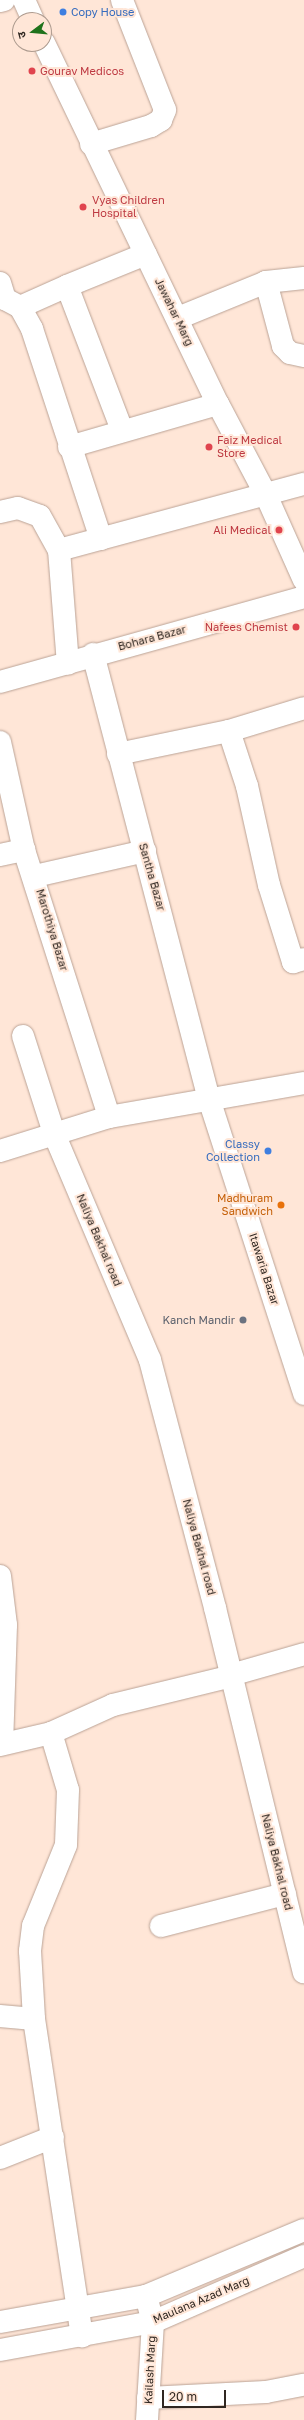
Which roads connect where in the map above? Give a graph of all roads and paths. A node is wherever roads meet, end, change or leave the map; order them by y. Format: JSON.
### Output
{"nodes":[{"id":1,"x":4,"y":0,"type":"edge"},
{"id":2,"x":24,"y":0,"type":"edge"},
{"id":3,"x":122,"y":0,"type":"edge"},
{"id":4,"x":0,"y":1,"type":"edge"},
{"id":5,"x":29,"y":12,"type":"edge"},
{"id":6,"x":48,"y":52,"type":"edge"},
{"id":7,"x":91,"y":144,"type":"junction"},
{"id":8,"x":146,"y":254,"type":"junction"},
{"id":9,"x":304,"y":278,"type":"edge"},
{"id":10,"x":266,"y":282,"type":"junction"},
{"id":11,"x":0,"y":283,"type":"edge"},
{"id":12,"x":67,"y":286,"type":"junction"},
{"id":13,"x":20,"y":307,"type":"junction"},
{"id":14,"x":178,"y":318,"type":"junction"},
{"id":15,"x":304,"y":356,"type":"edge"},
{"id":16,"x":218,"y":404,"type":"junction"},
{"id":17,"x":122,"y":430,"type":"junction"},
{"id":18,"x":69,"y":447,"type":"junction"},
{"id":19,"x":304,"y":484,"type":"edge"},
{"id":20,"x":266,"y":495,"type":"junction"},
{"id":21,"x":0,"y":512,"type":"edge"},
{"id":22,"x":101,"y":540,"type":"junction"},
{"id":23,"x":59,"y":550,"type":"junction"},
{"id":24,"x":304,"y":580,"type":"edge"},
{"id":25,"x":304,"y":597,"type":"edge"},
{"id":26,"x":94,"y":654,"type":"junction"},
{"id":27,"x":68,"y":664,"type":"junction"},
{"id":28,"x":0,"y":682,"type":"edge"},
{"id":29,"x":304,"y":708,"type":"edge"},
{"id":30,"x":229,"y":731,"type":"junction"},
{"id":31,"x":0,"y":742,"type":"edge"},
{"id":32,"x":118,"y":754,"type":"junction"},
{"id":33,"x":24,"y":850,"type":"junction"},
{"id":34,"x":145,"y":851,"type":"junction"},
{"id":35,"x":0,"y":855,"type":"edge"},
{"id":36,"x":35,"y":876,"type":"junction"},
{"id":37,"x":304,"y":959,"type":"edge"},
{"id":38,"x":23,"y":1036,"type":"dead end"},
{"id":39,"x":304,"y":1082,"type":"edge"},
{"id":40,"x":210,"y":1099,"type":"junction"},
{"id":41,"x":109,"y":1117,"type":"junction"},
{"id":42,"x":55,"y":1136,"type":"junction"},
{"id":43,"x":0,"y":1151,"type":"edge"},
{"id":44,"x":304,"y":1394,"type":"edge"},
{"id":45,"x":0,"y":1576,"type":"edge"},
{"id":46,"x":3,"y":1626,"type":"edge"},
{"id":47,"x":304,"y":1654,"type":"edge"},
{"id":48,"x":231,"y":1675,"type":"junction"},
{"id":49,"x":51,"y":1733,"type":"junction"},
{"id":50,"x":1,"y":1744,"type":"edge"},
{"id":51,"x":285,"y":1894,"type":"junction"},
{"id":52,"x":161,"y":1926,"type":"dead end"},
{"id":53,"x":304,"y":1972,"type":"edge"},
{"id":54,"x":0,"y":2016,"type":"edge"},
{"id":55,"x":34,"y":2018,"type":"junction"},
{"id":56,"x":53,"y":2138,"type":"junction"},
{"id":57,"x":0,"y":2158,"type":"edge"},
{"id":58,"x":304,"y":2230,"type":"edge"},
{"id":59,"x":304,"y":2257,"type":"edge"},
{"id":60,"x":146,"y":2296,"type":"junction"},
{"id":61,"x":79,"y":2310,"type":"junction"},
{"id":62,"x":0,"y":2322,"type":"edge"},
{"id":63,"x":153,"y":2322,"type":"junction"},
{"id":64,"x":82,"y":2336,"type":"junction"},
{"id":65,"x":0,"y":2350,"type":"edge"},
{"id":66,"x":304,"y":2385,"type":"edge"},
{"id":67,"x":148,"y":2398,"type":"junction"},
{"id":68,"x":147,"y":2420,"type":"edge"}],
"edges":[{"from":1,"to":4,"type":"street"},
{"from":2,"to":5,"type":"street"},
{"from":3,"to":7,"type":"street"},
{"from":6,"to":7,"type":"street","name":"Jawahar Marg"},
{"from":7,"to":8,"type":"street","name":"Jawahar Marg"},
{"from":8,"to":12,"type":"street"},
{"from":8,"to":14,"type":"street","name":"Jawahar Marg"},
{"from":9,"to":10,"type":"street"},
{"from":10,"to":14,"type":"street"},
{"from":10,"to":15,"type":"street"},
{"from":11,"to":13,"type":"street"},
{"from":12,"to":13,"type":"street"},
{"from":12,"to":17,"type":"street"},
{"from":13,"to":18,"type":"street"},
{"from":14,"to":16,"type":"street","name":"Jawahar Marg"},
{"from":16,"to":17,"type":"street"},
{"from":16,"to":20,"type":"street","name":"Jawahar Marg"},
{"from":17,"to":18,"type":"street"},
{"from":18,"to":22,"type":"street"},
{"from":19,"to":20,"type":"street"},
{"from":20,"to":22,"type":"street"},
{"from":20,"to":24,"type":"street","name":"Jawahar Marg"},
{"from":21,"to":23,"type":"street"},
{"from":22,"to":23,"type":"street"},
{"from":23,"to":27,"type":"street"},
{"from":25,"to":26,"type":"street","name":"Bohara Bazar"},
{"from":26,"to":27,"type":"street","name":"Bohara Bazar"},
{"from":26,"to":32,"type":"street","name":"Santha Bazar"},
{"from":27,"to":28,"type":"street","name":"Bohara Bazar"},
{"from":29,"to":30,"type":"street"},
{"from":30,"to":32,"type":"street"},
{"from":30,"to":37,"type":"street"},
{"from":31,"to":33,"type":"street","name":"Marothiya Bazar"},
{"from":32,"to":34,"type":"street","name":"Santha Bazar"},
{"from":33,"to":35,"type":"street"},
{"from":33,"to":36,"type":"street","name":"Marothiya Bazar"},
{"from":34,"to":36,"type":"street"},
{"from":34,"to":40,"type":"street","name":"Santha Bazar"},
{"from":36,"to":41,"type":"street","name":"Marothiya Bazar"},
{"from":38,"to":42,"type":"street","name":"Naliya Bakhal road"},
{"from":39,"to":40,"type":"street"},
{"from":40,"to":41,"type":"street"},
{"from":40,"to":44,"type":"street","name":"Itawaria Bazar"},
{"from":41,"to":42,"type":"street"},
{"from":42,"to":43,"type":"street"},
{"from":42,"to":48,"type":"street","name":"Naliya Bakhal road"},
{"from":45,"to":46,"type":"street"},
{"from":46,"to":50,"type":"street"},
{"from":47,"to":48,"type":"street"},
{"from":48,"to":49,"type":"street"},
{"from":48,"to":51,"type":"street","name":"Naliya Bakhal road"},
{"from":49,"to":50,"type":"street"},
{"from":49,"to":55,"type":"street"},
{"from":51,"to":52,"type":"street"},
{"from":51,"to":53,"type":"street","name":"Naliya Bakhal road"},
{"from":54,"to":55,"type":"street"},
{"from":55,"to":56,"type":"street"},
{"from":56,"to":57,"type":"street"},
{"from":56,"to":61,"type":"street"},
{"from":58,"to":60,"type":"street"},
{"from":59,"to":63,"type":"street","name":"Maulana Azad Marg"},
{"from":60,"to":61,"type":"street"},
{"from":60,"to":63,"type":"street","name":"Kailash Marg"},
{"from":61,"to":62,"type":"street"},
{"from":61,"to":64,"type":"street"},
{"from":63,"to":64,"type":"street","name":"Maulana Azad Marg"},
{"from":63,"to":67,"type":"street","name":"Kailash Marg"},
{"from":64,"to":65,"type":"street","name":"Maulana Azad Marg"},
{"from":66,"to":67,"type":"street"},
{"from":67,"to":68,"type":"street","name":"Kailash Marg"}]}
